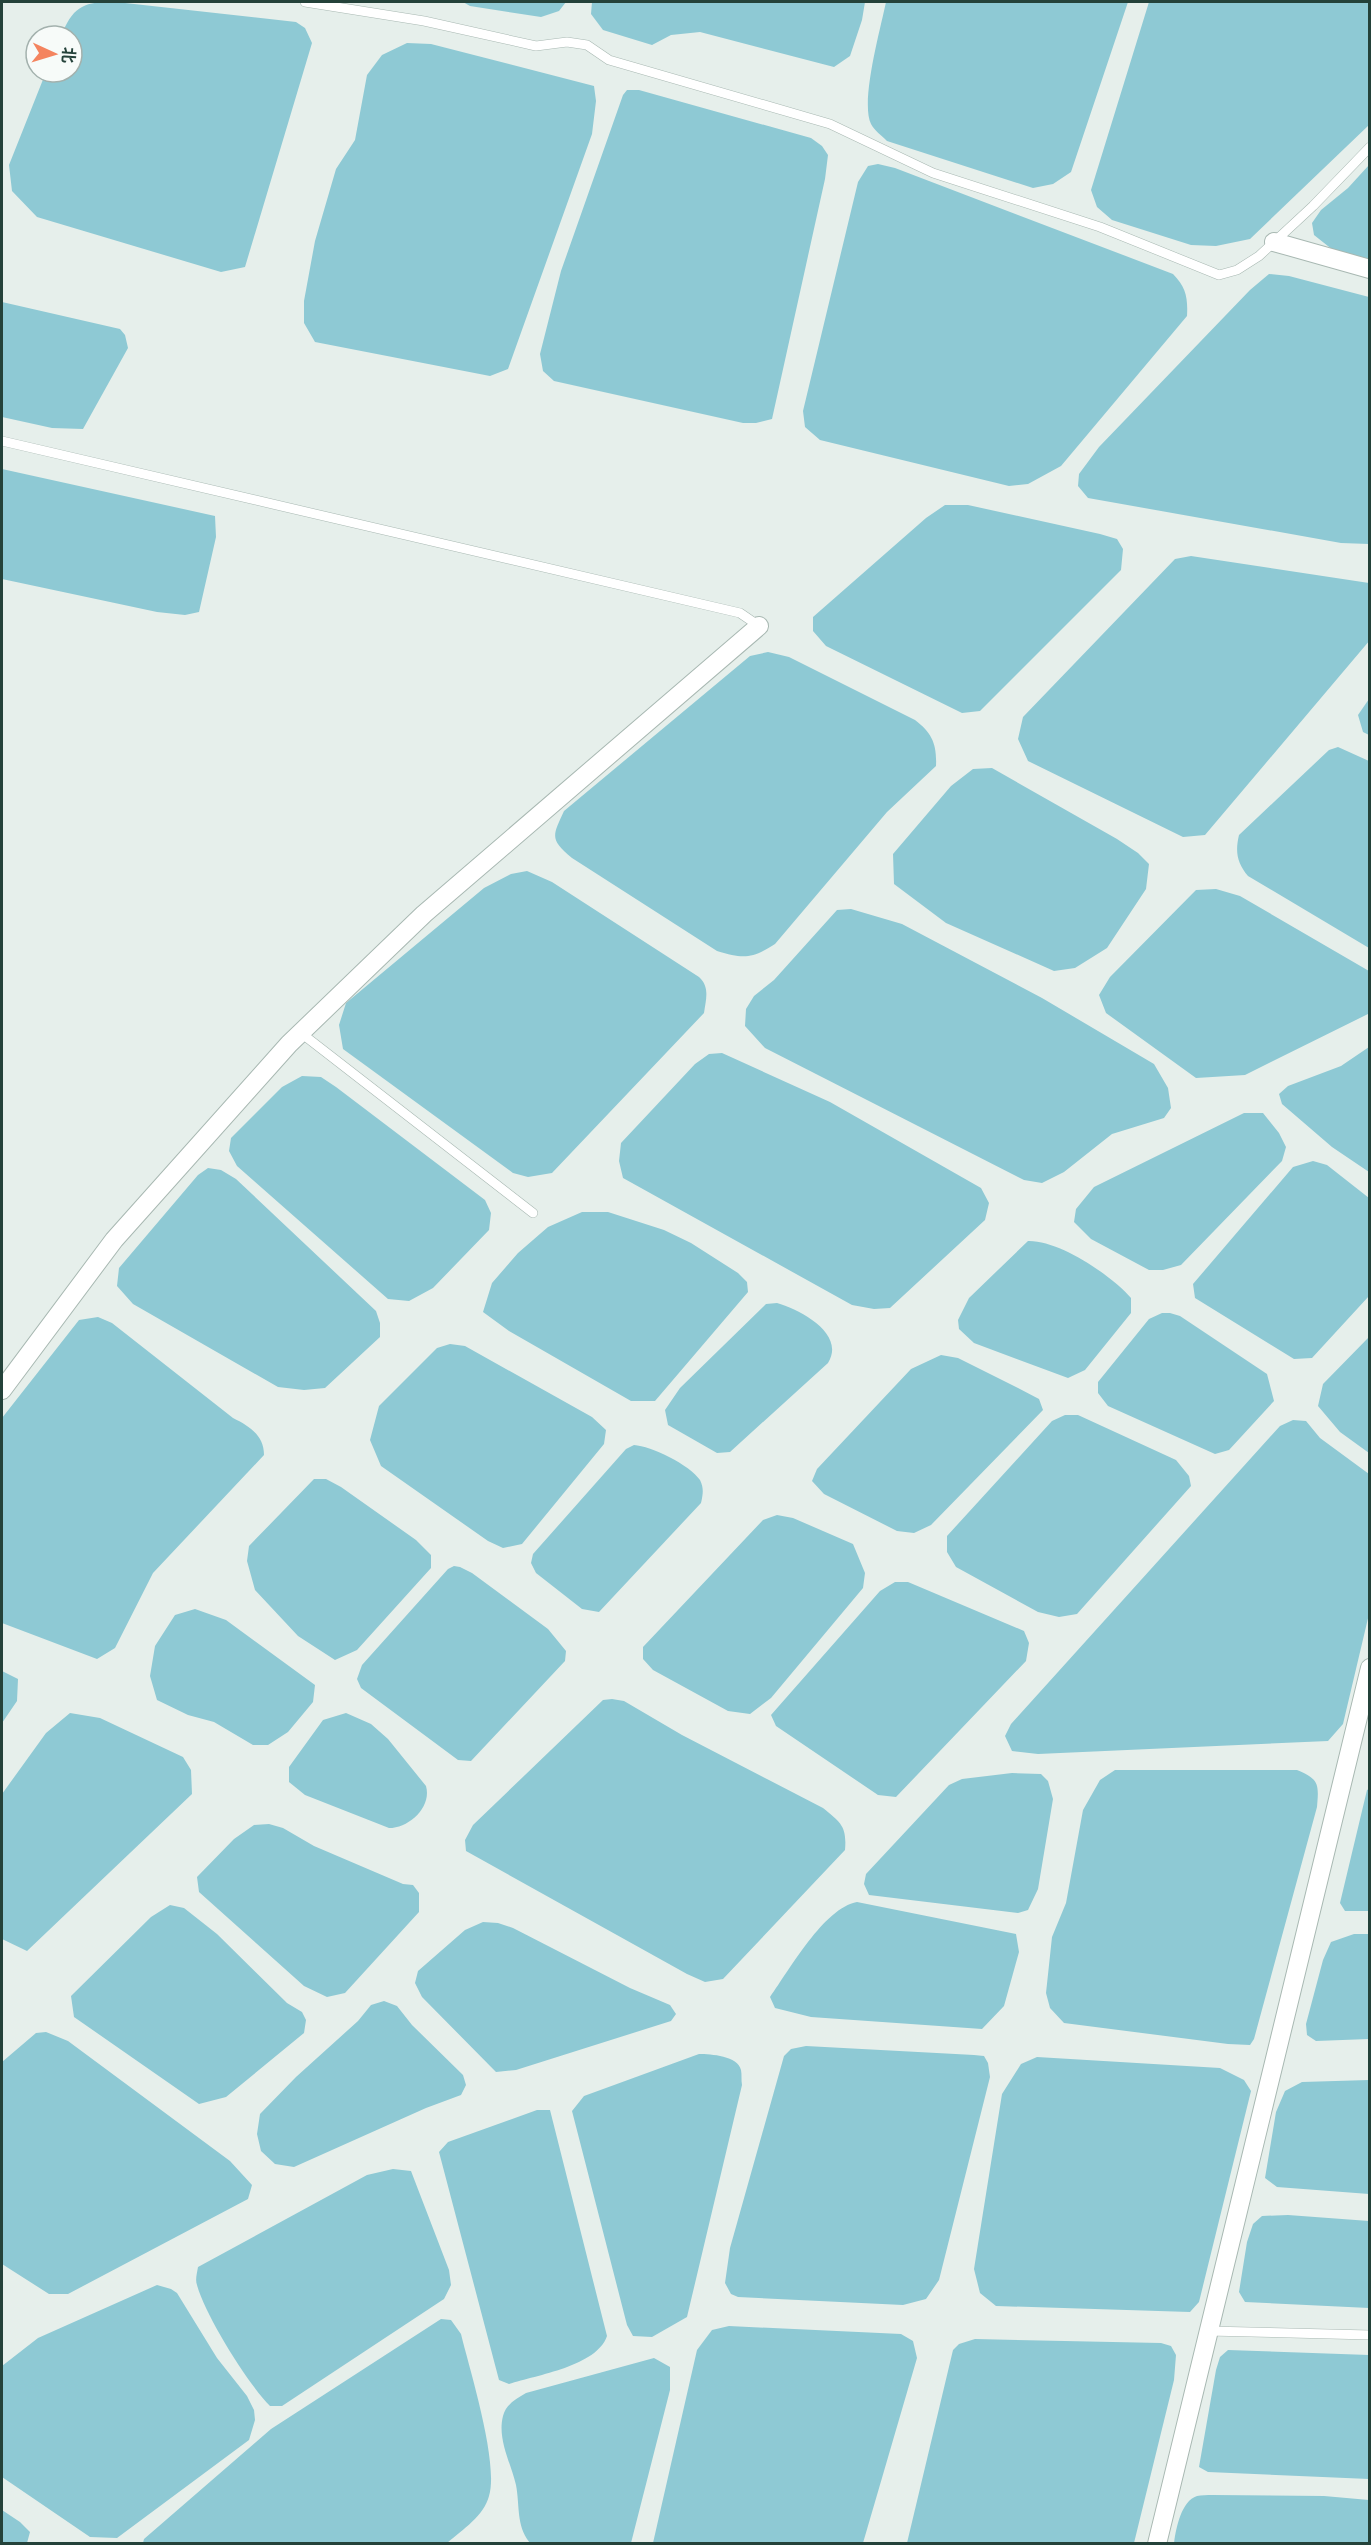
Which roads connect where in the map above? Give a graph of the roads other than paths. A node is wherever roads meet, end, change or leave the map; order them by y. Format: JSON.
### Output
{"nodes":[{"id":1,"x":305,"y":2,"type":"edge"},
{"id":2,"x":1370,"y":147,"type":"edge"},
{"id":3,"x":1274,"y":242,"type":"junction"},
{"id":4,"x":1370,"y":269,"type":"edge"},
{"id":5,"x":2,"y":441,"type":"edge"},
{"id":6,"x":759,"y":626,"type":"joint"},
{"id":7,"x":301,"y":1033,"type":"junction"},
{"id":8,"x":533,"y":1213,"type":"dead end"},
{"id":9,"x":2,"y":1390,"type":"edge"},
{"id":10,"x":1370,"y":1668,"type":"edge"},
{"id":11,"x":1209,"y":2331,"type":"junction"},
{"id":12,"x":1370,"y":2335,"type":"edge"},
{"id":13,"x":1157,"y":2544,"type":"edge"}],
"edges":[{"from":1,"to":3,"type":"lane"},
{"from":2,"to":3,"type":"lane"},
{"from":3,"to":4,"type":"street"},
{"from":5,"to":6,"type":"lane"},
{"from":6,"to":7,"type":"street"},
{"from":7,"to":8,"type":"lane"},
{"from":7,"to":9,"type":"street"},
{"from":10,"to":11,"type":"street"},
{"from":11,"to":12,"type":"lane"},
{"from":11,"to":13,"type":"street"}]}
